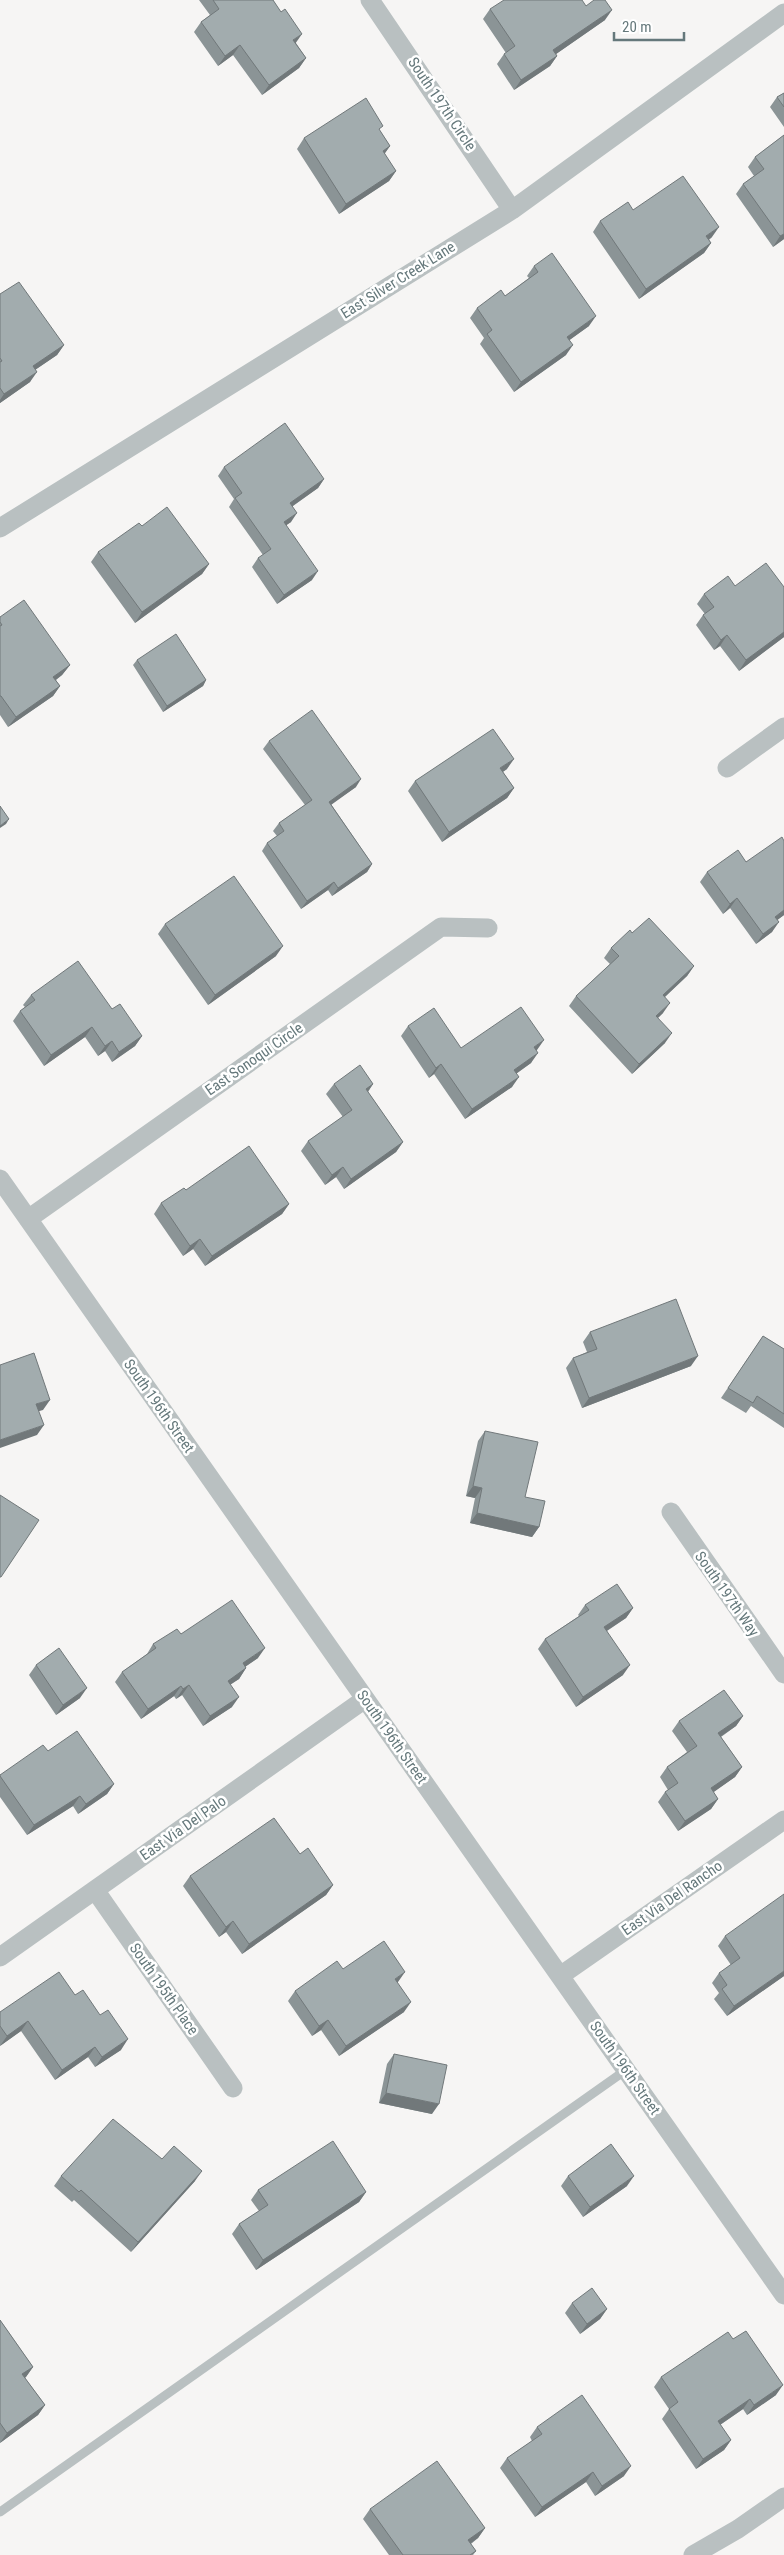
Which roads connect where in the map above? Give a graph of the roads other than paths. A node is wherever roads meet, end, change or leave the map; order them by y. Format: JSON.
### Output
{"nodes":[{"id":1,"x":370,"y":0,"type":"edge"},
{"id":2,"x":784,"y":13,"type":"edge"},
{"id":3,"x":512,"y":210,"type":"junction"},
{"id":4,"x":0,"y":527,"type":"edge"},
{"id":5,"x":784,"y":727,"type":"edge"},
{"id":6,"x":727,"y":768,"type":"dead end"},
{"id":7,"x":488,"y":928,"type":"dead end"},
{"id":8,"x":0,"y":1179,"type":"edge"},
{"id":9,"x":28,"y":1219,"type":"junction"},
{"id":10,"x":671,"y":1512,"type":"dead end"},
{"id":11,"x":784,"y":1674,"type":"edge"},
{"id":12,"x":365,"y":1699,"type":"junction"},
{"id":13,"x":784,"y":1820,"type":"edge"},
{"id":14,"x":95,"y":1890,"type":"junction"},
{"id":15,"x":0,"y":1957,"type":"edge"},
{"id":16,"x":560,"y":1976,"type":"junction"},
{"id":17,"x":626,"y":2070,"type":"junction"},
{"id":18,"x":232,"y":2088,"type":"dead end"},
{"id":19,"x":784,"y":2295,"type":"edge"},
{"id":20,"x":784,"y":2497,"type":"edge"},
{"id":21,"x":0,"y":2512,"type":"edge"},
{"id":22,"x":694,"y":2555,"type":"edge"}],
"edges":[{"from":1,"to":3,"type":"street","name":"South 197th Circle"},
{"from":2,"to":3,"type":"street","name":"East Silver Creek Lane"},
{"from":3,"to":4,"type":"street","name":"East Silver Creek Lane"},
{"from":5,"to":6,"type":"street"},
{"from":7,"to":9,"type":"street","name":"East Sonoqui Circle"},
{"from":8,"to":9,"type":"street","name":"South 196th Street"},
{"from":9,"to":12,"type":"street","name":"South 196th Street"},
{"from":10,"to":11,"type":"street","name":"South 197th Way"},
{"from":12,"to":14,"type":"street","name":"East Via Del Palo"},
{"from":12,"to":16,"type":"street","name":"South 196th Street"},
{"from":13,"to":16,"type":"street","name":"East Via Del Rancho"},
{"from":14,"to":15,"type":"street","name":"East Via Del Palo"},
{"from":14,"to":18,"type":"street","name":"South 195th Place"},
{"from":16,"to":17,"type":"street","name":"South 196th Street"},
{"from":17,"to":19,"type":"street","name":"South 196th Street"},
{"from":17,"to":21,"type":"lane"},
{"from":20,"to":22,"type":"street"}]}
